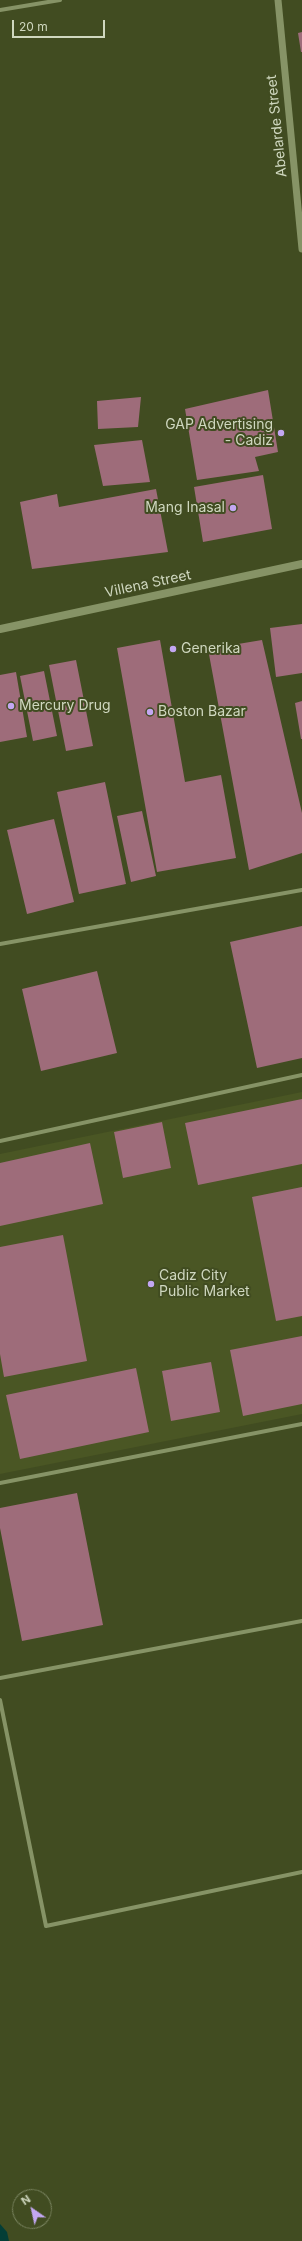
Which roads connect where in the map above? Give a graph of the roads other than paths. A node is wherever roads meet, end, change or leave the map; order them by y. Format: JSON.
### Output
{"nodes":[{"id":1,"x":60,"y":0,"type":"edge"},
{"id":2,"x":278,"y":0,"type":"edge"},
{"id":3,"x":0,"y":10,"type":"edge"},
{"id":4,"x":302,"y":249,"type":"edge"},
{"id":5,"x":302,"y":564,"type":"edge"},
{"id":6,"x":0,"y":629,"type":"edge"},
{"id":7,"x":302,"y":890,"type":"edge"},
{"id":8,"x":0,"y":944,"type":"edge"},
{"id":9,"x":302,"y":1075,"type":"edge"},
{"id":10,"x":0,"y":1141,"type":"edge"},
{"id":11,"x":302,"y":1424,"type":"edge"},
{"id":12,"x":0,"y":1483,"type":"edge"},
{"id":13,"x":302,"y":1621,"type":"edge"},
{"id":14,"x":0,"y":1678,"type":"edge"},
{"id":15,"x":0,"y":1700,"type":"edge"},
{"id":16,"x":302,"y":1872,"type":"edge"}],
"edges":[{"from":1,"to":3,"type":"street"},
{"from":2,"to":4,"type":"street","name":"Abelarde Street"},
{"from":5,"to":6,"type":"main road","name":"Villena Street"},
{"from":7,"to":8,"type":"street"},
{"from":9,"to":10,"type":"street"},
{"from":11,"to":12,"type":"street"},
{"from":13,"to":14,"type":"street"},
{"from":15,"to":16,"type":"street"}]}
